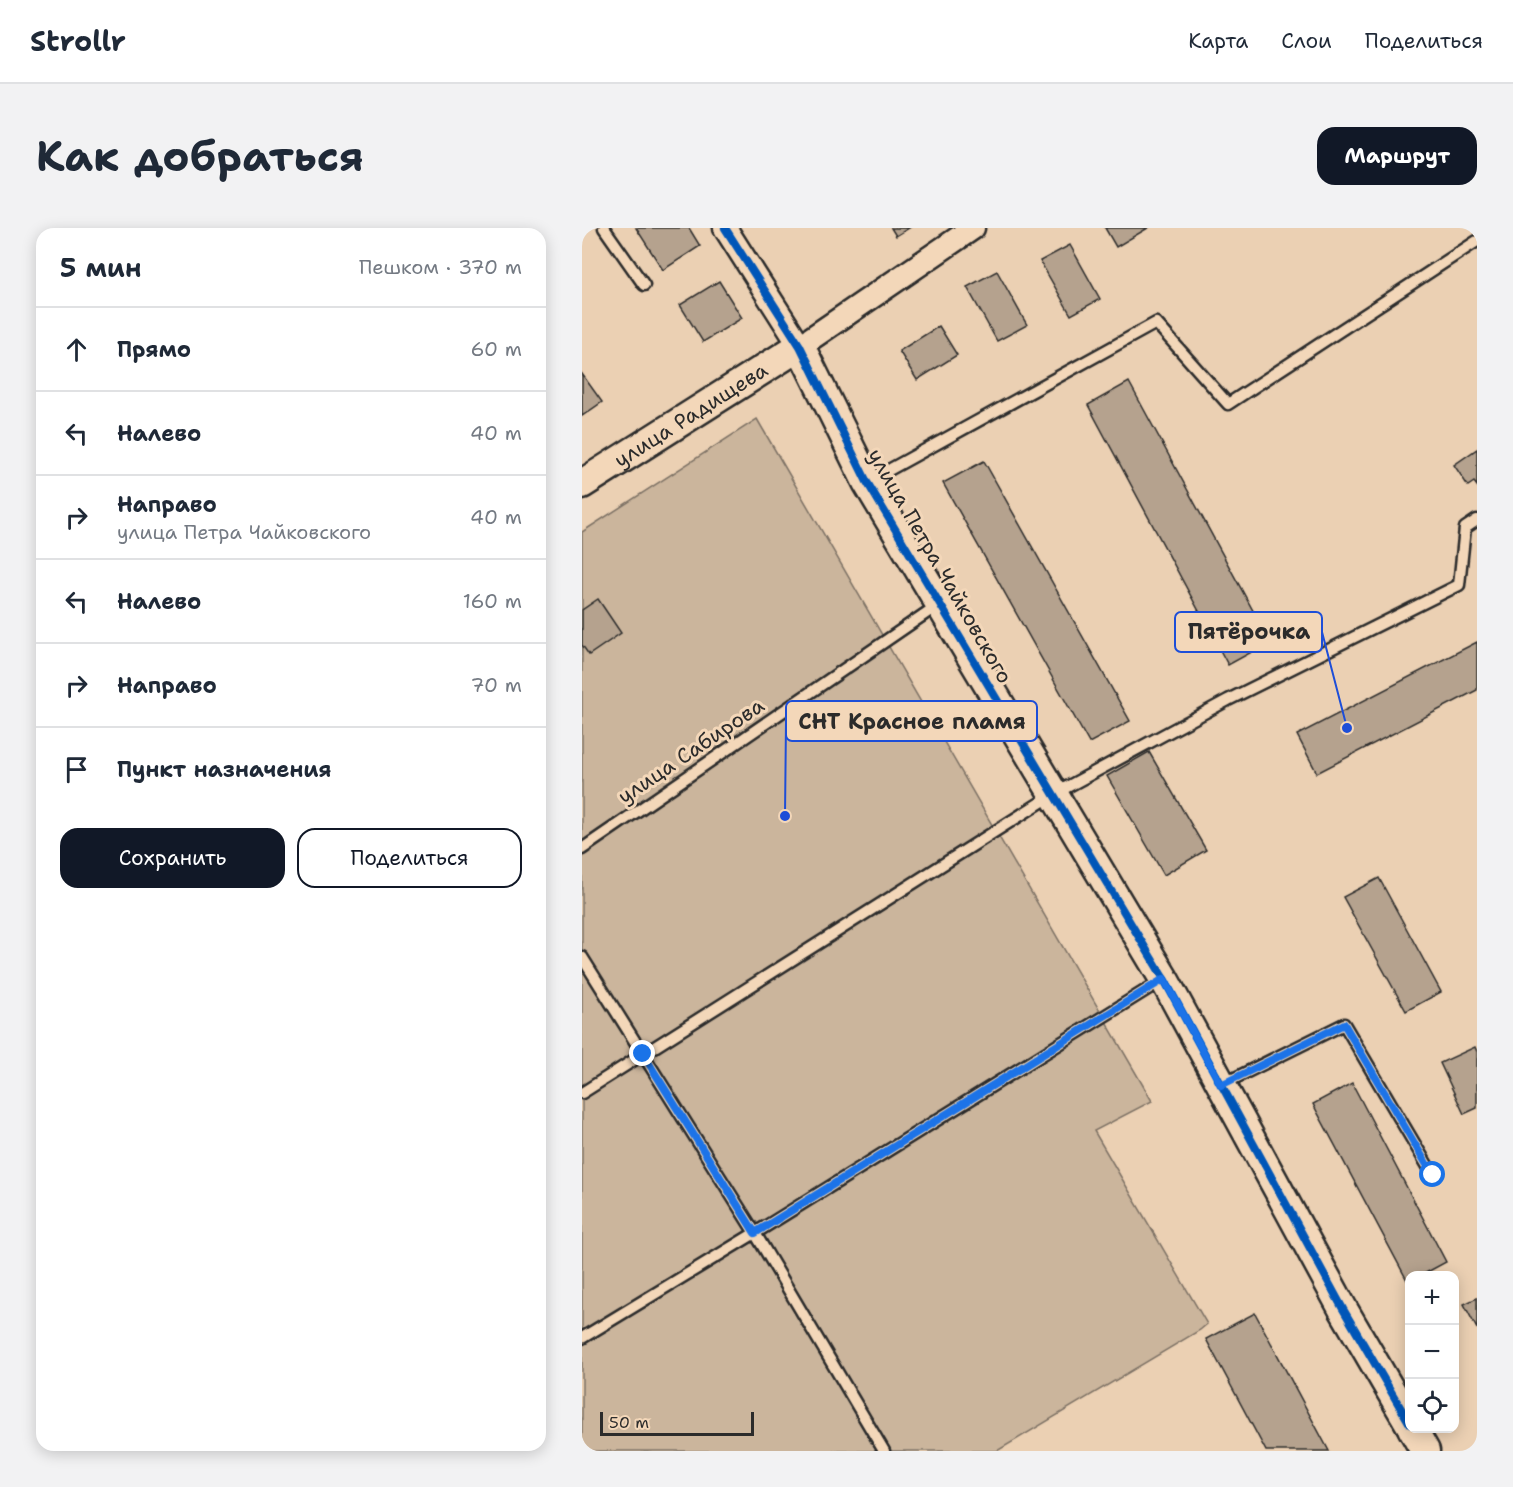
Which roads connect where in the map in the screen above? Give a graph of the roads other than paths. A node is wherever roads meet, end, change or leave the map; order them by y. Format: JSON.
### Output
{"nodes":[{"id":1,"x":604,"y":228,"type":"edge"},
{"id":2,"x":724,"y":228,"type":"edge"},
{"id":3,"x":973,"y":228,"type":"edge"},
{"id":4,"x":1477,"y":241,"type":"edge"},
{"id":5,"x":644,"y":285,"type":"dead end"},
{"id":6,"x":800,"y":346,"type":"junction"},
{"id":7,"x":867,"y":482,"type":"junction"},
{"id":8,"x":582,"y":484,"type":"edge"},
{"id":9,"x":1477,"y":520,"type":"edge"},
{"id":10,"x":940,"y":604,"type":"junction"},
{"id":11,"x":1054,"y":794,"type":"junction"},
{"id":12,"x":582,"y":849,"type":"edge"},
{"id":13,"x":582,"y":957,"type":"edge"},
{"id":14,"x":1164,"y":979,"type":"junction"},
{"id":15,"x":643,"y":1054,"type":"junction"},
{"id":16,"x":1221,"y":1085,"type":"junction"},
{"id":17,"x":582,"y":1093,"type":"edge"},
{"id":18,"x":1433,"y":1175,"type":"dead end"},
{"id":19,"x":755,"y":1233,"type":"junction"},
{"id":20,"x":582,"y":1338,"type":"edge"},
{"id":21,"x":1405,"y":1415,"type":"edge"},
{"id":22,"x":1415,"y":1433,"type":"edge"},
{"id":23,"x":884,"y":1451,"type":"edge"},
{"id":24,"x":1425,"y":1451,"type":"edge"}],
"edges":[{"from":1,"to":5,"type":"lane"},
{"from":2,"to":6,"type":"street","name":"улица Петра Чайковского"},
{"from":3,"to":6,"type":"street"},
{"from":4,"to":7,"type":"lane"},
{"from":6,"to":7,"type":"street","name":"улица Петра Чайковского"},
{"from":6,"to":8,"type":"street","name":"улица Радищева"},
{"from":7,"to":10,"type":"street","name":"улица Петра Чайковского"},
{"from":9,"to":11,"type":"lane"},
{"from":10,"to":11,"type":"street","name":"улица Петра Чайковского"},
{"from":10,"to":12,"type":"lane","name":"улица Сабирова"},
{"from":11,"to":14,"type":"street","name":"улица Петра Чайковского"},
{"from":11,"to":15,"type":"lane"},
{"from":13,"to":15,"type":"lane"},
{"from":14,"to":16,"type":"street","name":"улица Петра Чайковского"},
{"from":14,"to":19,"type":"lane"},
{"from":15,"to":17,"type":"lane"},
{"from":15,"to":19,"type":"lane"},
{"from":16,"to":18,"type":"lane"},
{"from":16,"to":21,"type":"street","name":"улица Петра Чайковского"},
{"from":19,"to":20,"type":"lane"},
{"from":19,"to":23,"type":"lane"},
{"from":22,"to":24,"type":"street"}]}
